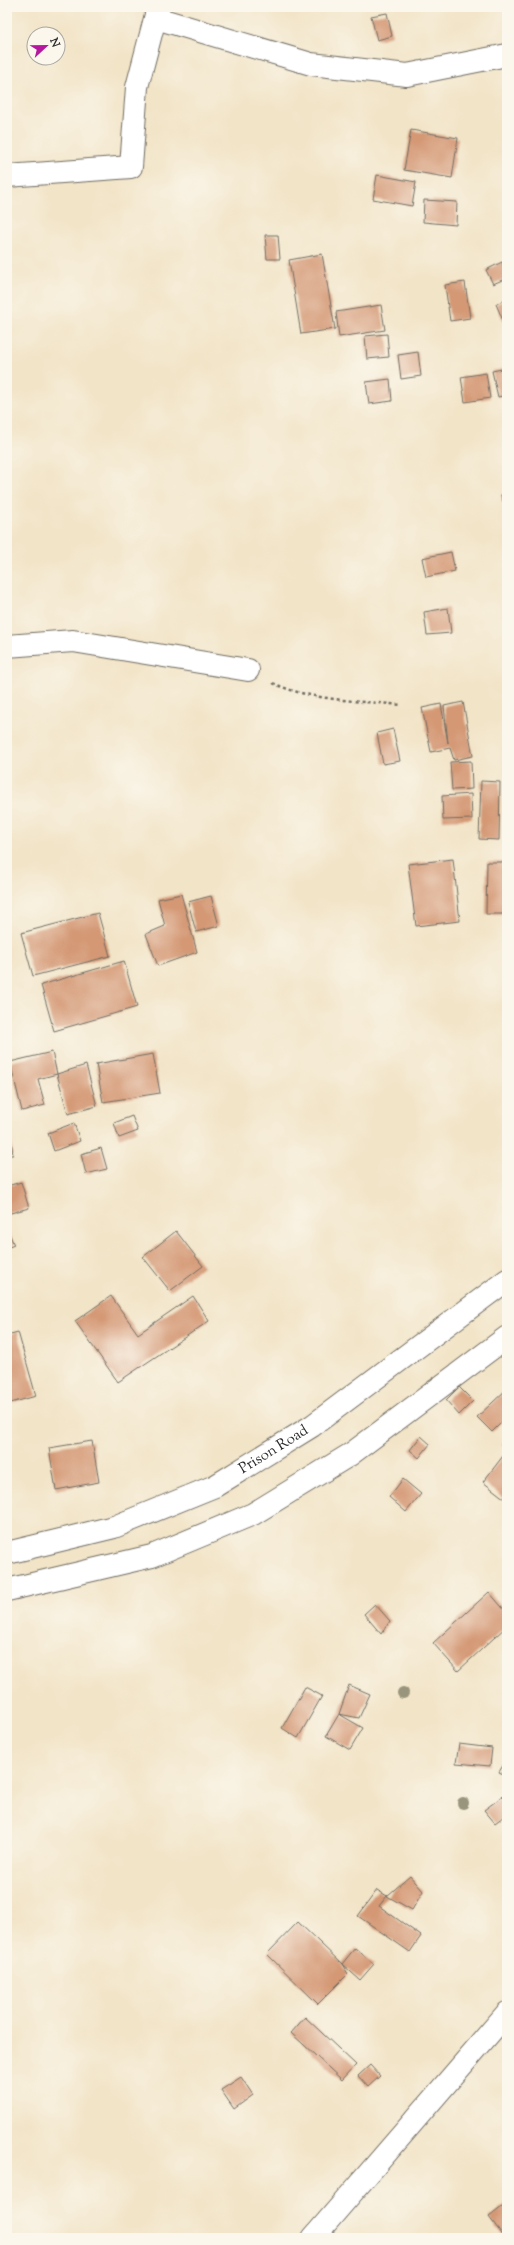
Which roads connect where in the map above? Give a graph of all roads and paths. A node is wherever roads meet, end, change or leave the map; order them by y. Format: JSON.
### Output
{"nodes":[{"id":1,"x":157,"y":12,"type":"edge"},
{"id":2,"x":507,"y":55,"type":"edge"},
{"id":3,"x":7,"y":176,"type":"edge"},
{"id":4,"x":7,"y":646,"type":"edge"},
{"id":5,"x":248,"y":670,"type":"joint"},
{"id":6,"x":402,"y":705,"type":"dead end"},
{"id":7,"x":507,"y":1280,"type":"edge"},
{"id":8,"x":507,"y":1337,"type":"edge"},
{"id":9,"x":7,"y":1553,"type":"edge"},
{"id":10,"x":7,"y":1590,"type":"edge"},
{"id":11,"x":507,"y":2013,"type":"edge"},
{"id":12,"x":313,"y":2238,"type":"edge"}],
"edges":[{"from":1,"to":2,"type":"street"},
{"from":1,"to":3,"type":"street"},
{"from":4,"to":5,"type":"street"},
{"from":5,"to":6,"type":"path"},
{"from":7,"to":9,"type":"street","name":"Prison Road"},
{"from":8,"to":10,"type":"street"},
{"from":11,"to":12,"type":"street"}]}
